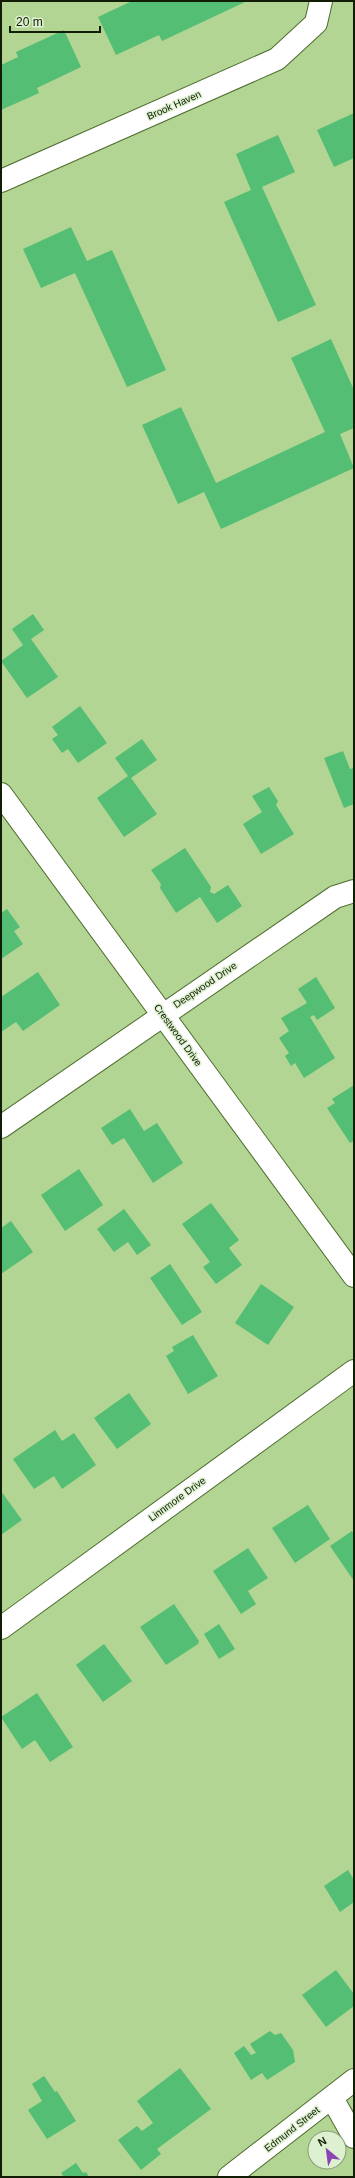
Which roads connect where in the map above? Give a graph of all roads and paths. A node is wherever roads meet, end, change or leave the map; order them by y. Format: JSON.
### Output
{"nodes":[{"id":1,"x":321,"y":1,"type":"edge"},
{"id":2,"x":1,"y":181,"type":"edge"},
{"id":3,"x":1,"y":794,"type":"edge"},
{"id":4,"x":354,"y":891,"type":"edge"},
{"id":5,"x":163,"y":1014,"type":"junction"},
{"id":6,"x":1,"y":1127,"type":"edge"},
{"id":7,"x":354,"y":1276,"type":"edge"},
{"id":8,"x":354,"y":1371,"type":"edge"},
{"id":9,"x":1,"y":1628,"type":"edge"},
{"id":10,"x":354,"y":2080,"type":"edge"},
{"id":11,"x":332,"y":2098,"type":"junction"},
{"id":12,"x":354,"y":2137,"type":"edge"},
{"id":13,"x":229,"y":2177,"type":"edge"}],
"edges":[{"from":1,"to":2,"type":"street","name":"Brook Haven"},
{"from":3,"to":5,"type":"street","name":"Crestwood Drive"},
{"from":4,"to":5,"type":"street","name":"Deepwood Drive"},
{"from":5,"to":6,"type":"street","name":"Deepwood Drive"},
{"from":5,"to":7,"type":"street","name":"Crestwood Drive"},
{"from":8,"to":9,"type":"street","name":"Linnmore Drive"},
{"from":10,"to":11,"type":"street","name":"Edmund Street"},
{"from":11,"to":12,"type":"street"},
{"from":11,"to":13,"type":"street","name":"Edmund Street"}]}
